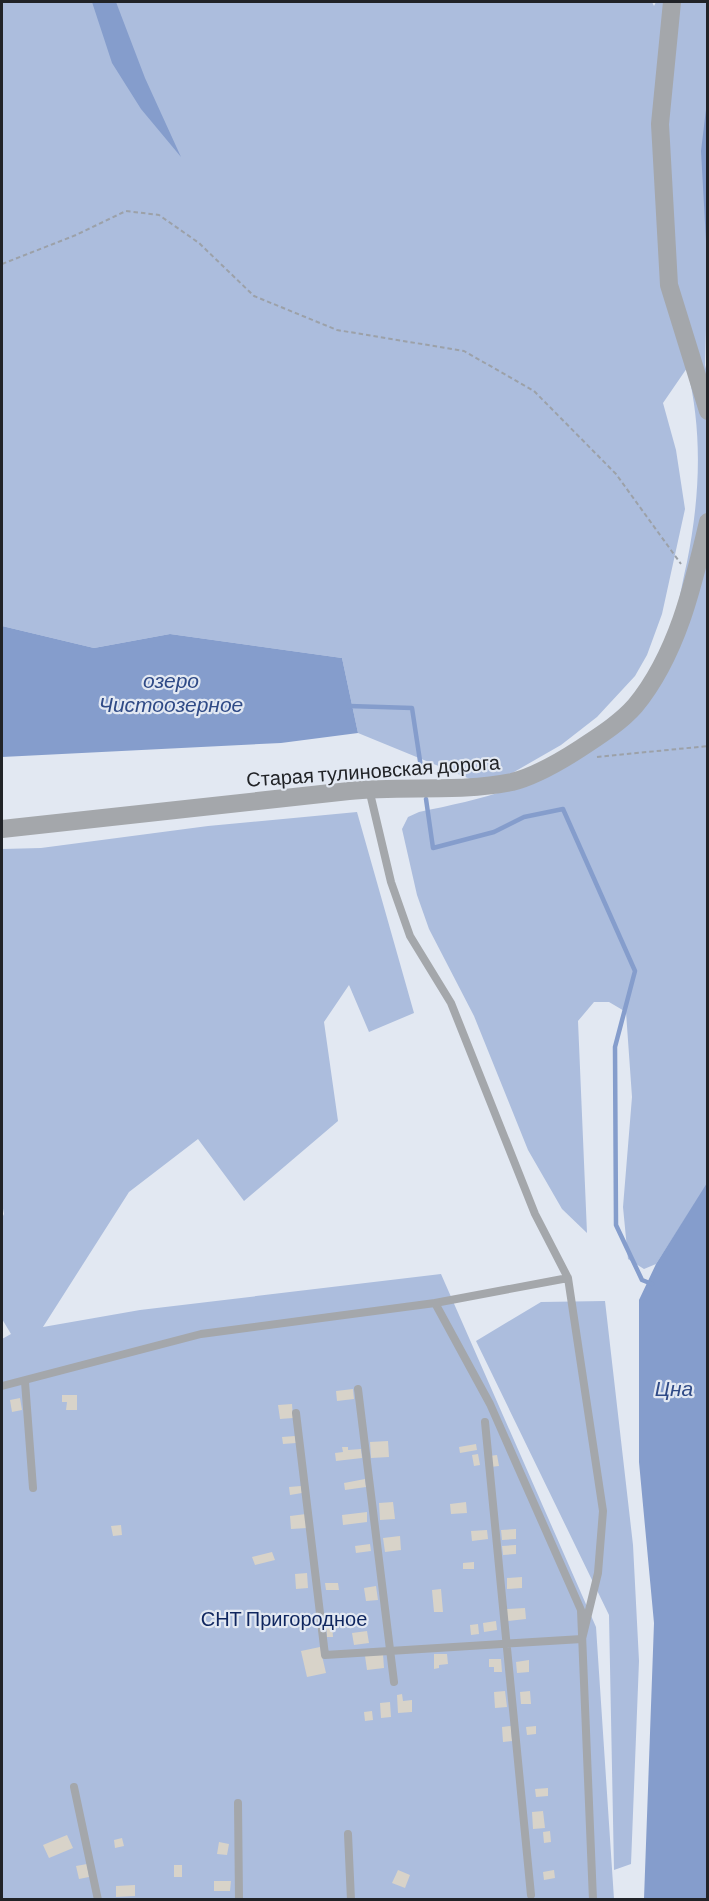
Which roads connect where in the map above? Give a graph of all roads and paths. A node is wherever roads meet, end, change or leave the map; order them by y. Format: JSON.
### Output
{"nodes":[{"id":1,"x":672,"y":2,"type":"edge"},
{"id":2,"x":2,"y":264,"type":"edge"},
{"id":3,"x":708,"y":411,"type":"edge"},
{"id":4,"x":708,"y":522,"type":"edge"},
{"id":5,"x":693,"y":580,"type":"junction"},
{"id":6,"x":708,"y":746,"type":"edge"},
{"id":7,"x":596,"y":757,"type":"dead end"},
{"id":8,"x":369,"y":789,"type":"junction"},
{"id":9,"x":2,"y":829,"type":"edge"},
{"id":10,"x":568,"y":1278,"type":"junction"},
{"id":11,"x":435,"y":1303,"type":"junction"},
{"id":12,"x":25,"y":1382,"type":"junction"},
{"id":13,"x":2,"y":1386,"type":"edge"},
{"id":14,"x":358,"y":1389,"type":"dead end"},
{"id":15,"x":296,"y":1413,"type":"dead end"},
{"id":16,"x":485,"y":1422,"type":"dead end"},
{"id":17,"x":33,"y":1488,"type":"dead end"},
{"id":18,"x":582,"y":1639,"type":"junction"},
{"id":19,"x":505,"y":1644,"type":"junction"},
{"id":20,"x":389,"y":1650,"type":"junction"},
{"id":21,"x":394,"y":1682,"type":"dead end"},
{"id":22,"x":74,"y":1787,"type":"dead end"},
{"id":23,"x":238,"y":1803,"type":"dead end"},
{"id":24,"x":348,"y":1834,"type":"dead end"},
{"id":25,"x":531,"y":1895,"type":"dead end"},
{"id":26,"x":98,"y":1899,"type":"edge"},
{"id":27,"x":239,"y":1899,"type":"edge"},
{"id":28,"x":351,"y":1899,"type":"edge"},
{"id":29,"x":593,"y":1899,"type":"edge"}],
"edges":[{"from":1,"to":3,"type":"street"},
{"from":2,"to":5,"type":"path"},
{"from":4,"to":5,"type":"street","name":"Старая тулиновская дорога"},
{"from":5,"to":8,"type":"street","name":"Старая тулиновская дорога"},
{"from":6,"to":7,"type":"path"},
{"from":8,"to":9,"type":"street","name":"Старая тулиновская дорога"},
{"from":8,"to":10,"type":"lane"},
{"from":10,"to":11,"type":"lane"},
{"from":10,"to":18,"type":"lane"},
{"from":11,"to":12,"type":"lane"},
{"from":11,"to":18,"type":"lane"},
{"from":12,"to":13,"type":"lane"},
{"from":12,"to":17,"type":"lane"},
{"from":14,"to":20,"type":"lane"},
{"from":15,"to":20,"type":"lane"},
{"from":16,"to":19,"type":"lane"},
{"from":18,"to":19,"type":"lane"},
{"from":18,"to":29,"type":"lane"},
{"from":19,"to":20,"type":"lane"},
{"from":19,"to":25,"type":"lane"},
{"from":20,"to":21,"type":"lane"},
{"from":22,"to":26,"type":"lane"},
{"from":23,"to":27,"type":"lane"},
{"from":24,"to":28,"type":"lane"}]}
